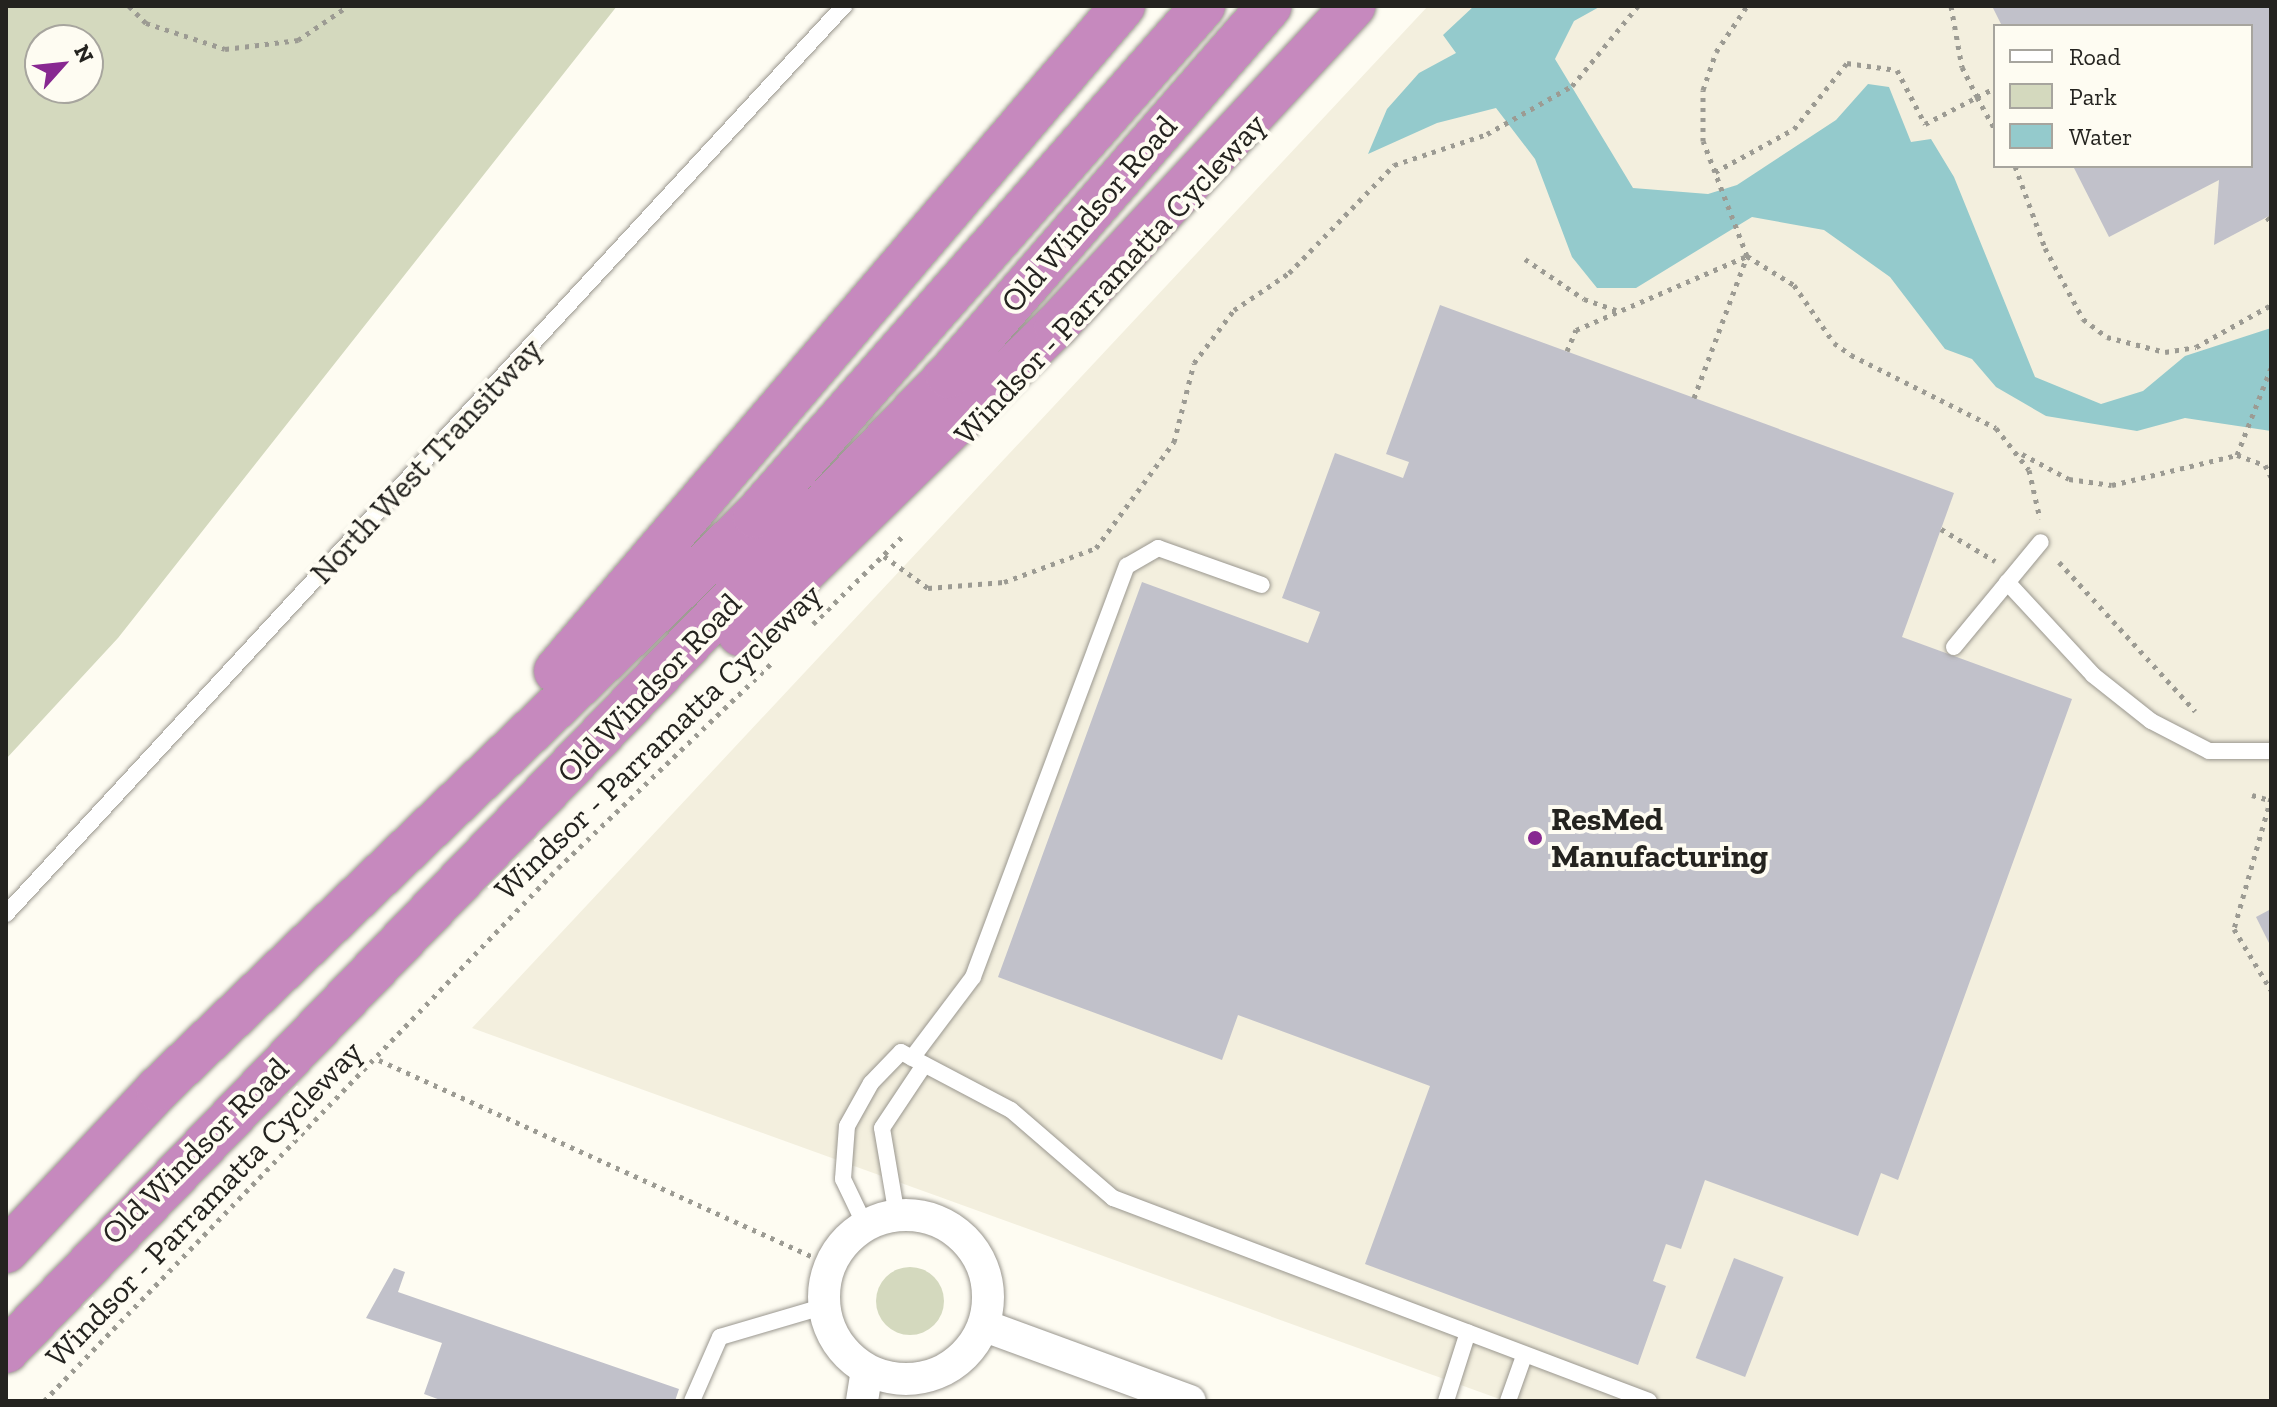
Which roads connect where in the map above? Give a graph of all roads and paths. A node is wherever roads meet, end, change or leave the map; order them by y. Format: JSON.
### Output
{"nodes":[{"id":1,"x":129,"y":6,"type":"edge"},
{"id":2,"x":348,"y":6,"type":"edge"},
{"id":3,"x":844,"y":6,"type":"edge"},
{"id":4,"x":1123,"y":6,"type":"edge"},
{"id":5,"x":1203,"y":6,"type":"edge"},
{"id":6,"x":1270,"y":6,"type":"edge"},
{"id":7,"x":1353,"y":6,"type":"edge"},
{"id":8,"x":1638,"y":6,"type":"edge"},
{"id":9,"x":1747,"y":6,"type":"edge"},
{"id":10,"x":1951,"y":6,"type":"edge"},
{"id":11,"x":1993,"y":89,"type":"edge"},
{"id":12,"x":1977,"y":97,"type":"junction"},
{"id":13,"x":1993,"y":125,"type":"edge"},
{"id":14,"x":2016,"y":168,"type":"edge"},
{"id":15,"x":1715,"y":172,"type":"junction"},
{"id":16,"x":2267,"y":217,"type":"dead end"},
{"id":17,"x":2271,"y":223,"type":"edge"},
{"id":18,"x":1747,"y":256,"type":"junction"},
{"id":19,"x":1525,"y":259,"type":"dead end"},
{"id":20,"x":2271,"y":305,"type":"edge"},
{"id":21,"x":1617,"y":310,"type":"junction"},
{"id":22,"x":1567,"y":351,"type":"dead end"},
{"id":23,"x":2271,"y":368,"type":"edge"},
{"id":24,"x":1694,"y":398,"type":"dead end"},
{"id":25,"x":2021,"y":453,"type":"junction"},
{"id":26,"x":2237,"y":455,"type":"junction"},
{"id":27,"x":2271,"y":477,"type":"edge"},
{"id":28,"x":1941,"y":529,"type":"dead end"},
{"id":29,"x":906,"y":533,"type":"dead end"},
{"id":30,"x":2041,"y":542,"type":"junction"},
{"id":31,"x":884,"y":556,"type":"junction"},
{"id":32,"x":2010,"y":579,"type":"junction"},
{"id":33,"x":1262,"y":585,"type":"dead end"},
{"id":34,"x":805,"y":631,"type":"dead end"},
{"id":35,"x":1954,"y":647,"type":"dead end"},
{"id":36,"x":783,"y":653,"type":"dead end"},
{"id":37,"x":2208,"y":720,"type":"dead end"},
{"id":38,"x":2271,"y":751,"type":"edge"},
{"id":39,"x":2252,"y":795,"type":"dead end"},
{"id":40,"x":2270,"y":799,"type":"edge"},
{"id":41,"x":407,"y":846,"type":"junction"},
{"id":42,"x":478,"y":866,"type":"junction"},
{"id":43,"x":6,"y":914,"type":"edge"},
{"id":44,"x":2271,"y":990,"type":"edge"},
{"id":45,"x":913,"y":1058,"type":"junction"},
{"id":46,"x":379,"y":1060,"type":"junction"},
{"id":47,"x":897,"y":1216,"type":"junction"},
{"id":48,"x":865,"y":1225,"type":"junction"},
{"id":49,"x":6,"y":1251,"type":"edge"},
{"id":50,"x":830,"y":1265,"type":"junction"},
{"id":51,"x":825,"y":1306,"type":"junction"},
{"id":52,"x":985,"y":1326,"type":"junction"},
{"id":53,"x":1468,"y":1332,"type":"junction"},
{"id":54,"x":6,"y":1351,"type":"edge"},
{"id":55,"x":1524,"y":1356,"type":"junction"},
{"id":56,"x":864,"y":1386,"type":"edge"},
{"id":57,"x":44,"y":1401,"type":"edge"},
{"id":58,"x":692,"y":1401,"type":"edge"},
{"id":59,"x":1190,"y":1401,"type":"edge"},
{"id":60,"x":1446,"y":1401,"type":"edge"},
{"id":61,"x":1508,"y":1401,"type":"edge"},
{"id":62,"x":1649,"y":1401,"type":"edge"}],
"edges":[{"from":1,"to":2,"type":"path"},
{"from":3,"to":43,"type":"lane","name":"North West Transitway"},
{"from":4,"to":41,"type":"highway"},
{"from":5,"to":41,"type":"highway","name":"Old Windsor Road"},
{"from":6,"to":42,"type":"highway","name":"Old Windsor Road"},
{"from":7,"to":42,"type":"highway"},
{"from":8,"to":31,"type":"path"},
{"from":9,"to":15,"type":"path"},
{"from":10,"to":12,"type":"path"},
{"from":11,"to":12,"type":"path"},
{"from":12,"to":13,"type":"path"},
{"from":12,"to":15,"type":"path"},
{"from":14,"to":20,"type":"path"},
{"from":15,"to":18,"type":"path"},
{"from":16,"to":17,"type":"path"},
{"from":18,"to":21,"type":"path"},
{"from":18,"to":24,"type":"path"},
{"from":18,"to":25,"type":"path"},
{"from":19,"to":21,"type":"path"},
{"from":21,"to":22,"type":"path"},
{"from":23,"to":26,"type":"path"},
{"from":25,"to":26,"type":"path"},
{"from":25,"to":30,"type":"path"},
{"from":26,"to":27,"type":"path"},
{"from":28,"to":32,"type":"path"},
{"from":29,"to":31,"type":"path","name":"Windsor - Parramatta Cycleway"},
{"from":30,"to":32,"type":"lane"},
{"from":30,"to":37,"type":"path"},
{"from":31,"to":34,"type":"path","name":"Windsor - Parramatta Cycleway"},
{"from":32,"to":35,"type":"lane"},
{"from":32,"to":38,"type":"lane"},
{"from":33,"to":45,"type":"lane"},
{"from":36,"to":46,"type":"path","name":"Windsor - Parramatta Cycleway"},
{"from":39,"to":40,"type":"path"},
{"from":40,"to":44,"type":"path"},
{"from":41,"to":49,"type":"highway","name":"Old Windsor Road"},
{"from":42,"to":54,"type":"highway","name":"Old Windsor Road"},
{"from":45,"to":47,"type":"lane"},
{"from":45,"to":48,"type":"lane"},
{"from":45,"to":53,"type":"lane"},
{"from":46,"to":50,"type":"path"},
{"from":46,"to":57,"type":"path","name":"Windsor - Parramatta Cycleway"},
{"from":47,"to":48,"type":"street"},
{"from":47,"to":52,"type":"street"},
{"from":48,"to":50,"type":"street"},
{"from":50,"to":51,"type":"street"},
{"from":51,"to":56,"type":"street"},
{"from":51,"to":58,"type":"lane"},
{"from":52,"to":56,"type":"street"},
{"from":52,"to":59,"type":"street"},
{"from":53,"to":55,"type":"lane"},
{"from":53,"to":60,"type":"lane"},
{"from":55,"to":61,"type":"lane"},
{"from":55,"to":62,"type":"lane"}]}
